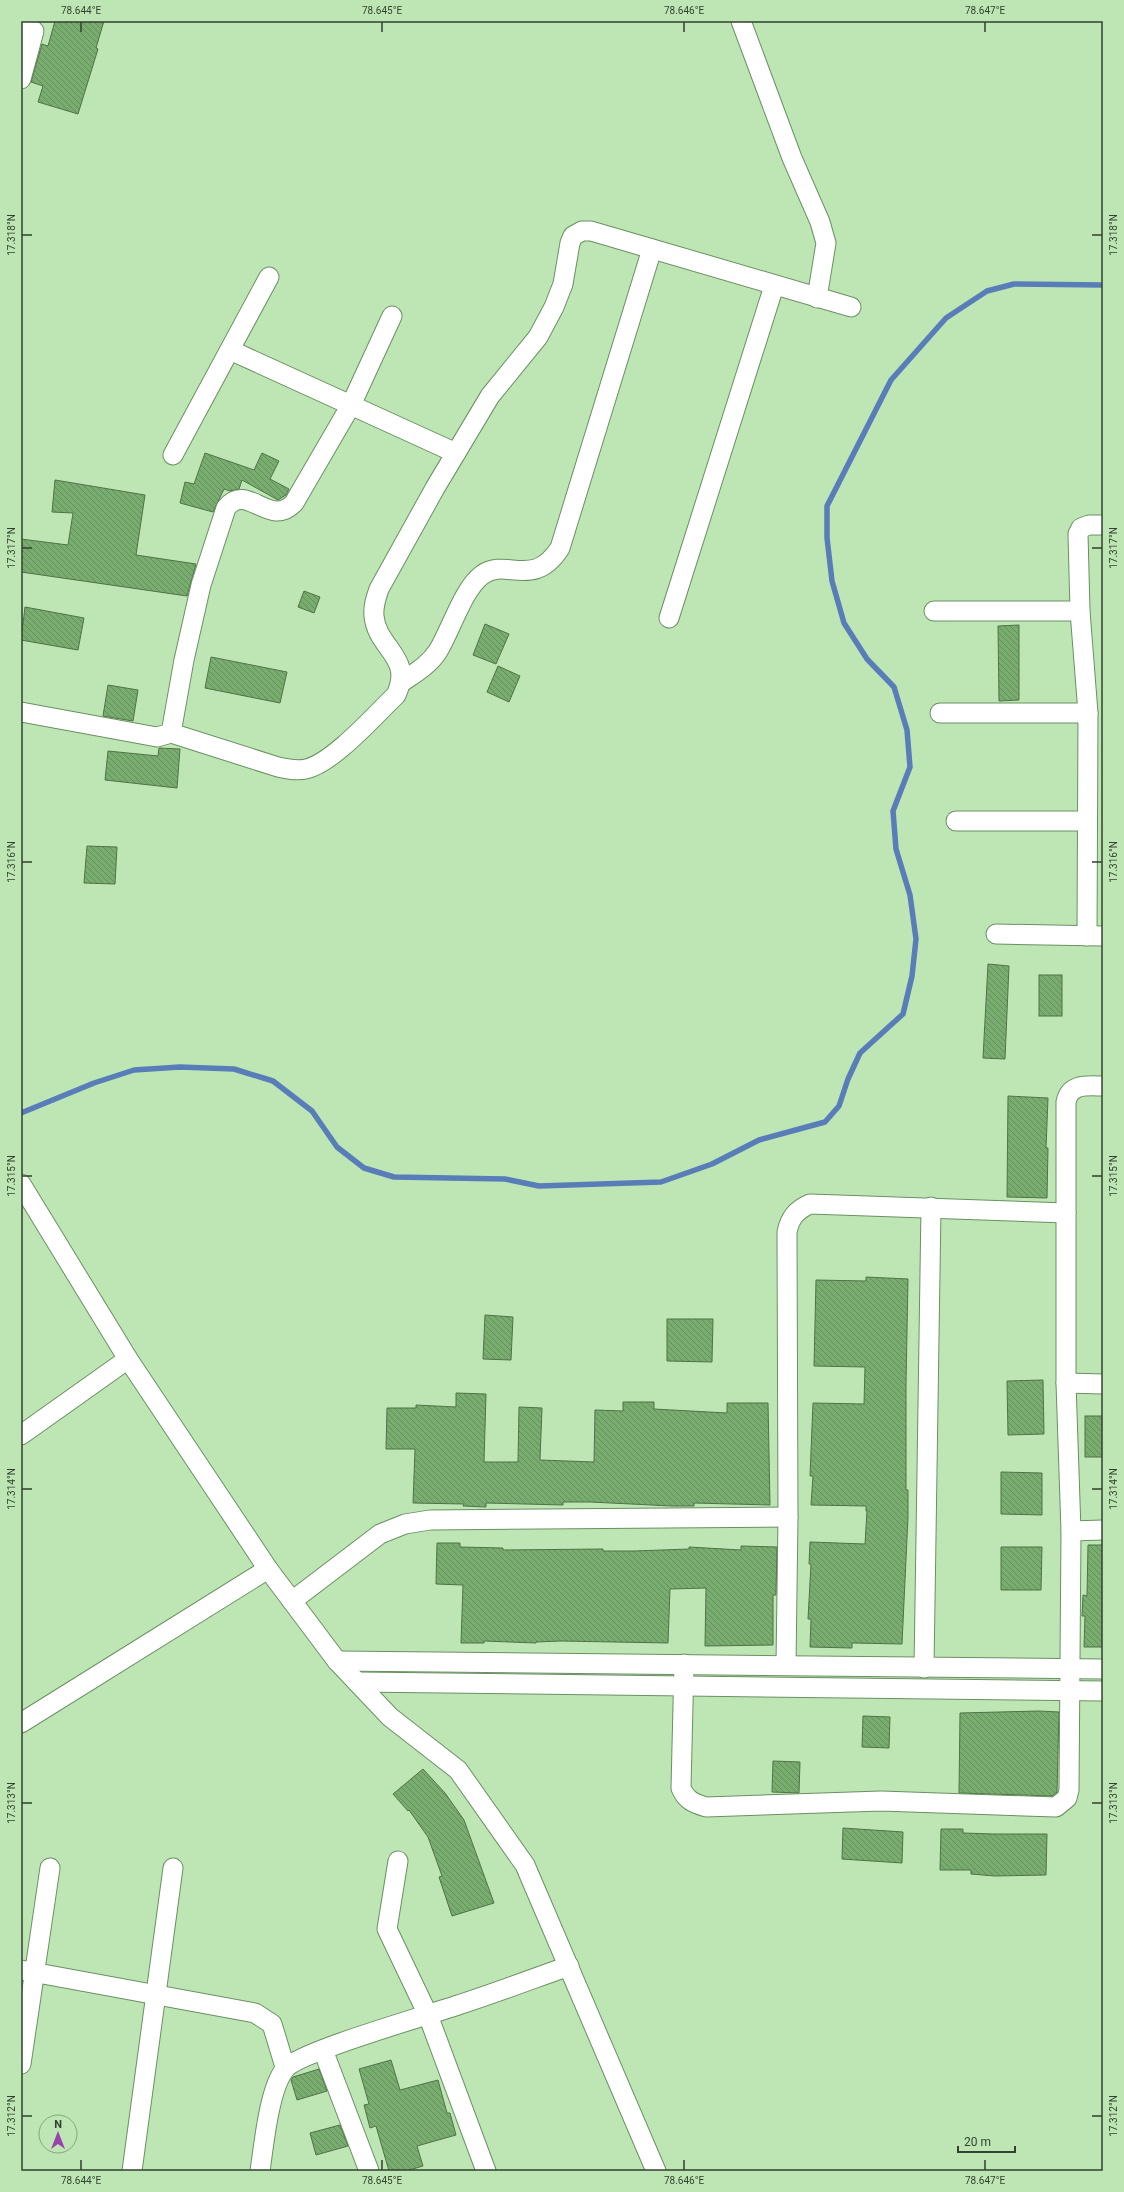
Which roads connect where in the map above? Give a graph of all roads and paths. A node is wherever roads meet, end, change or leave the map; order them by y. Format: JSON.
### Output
{"nodes":[{"id":1,"x":741,"y":21,"type":"edge"},
{"id":2,"x":30,"y":27,"type":"edge"},
{"id":3,"x":21,"y":79,"type":"edge"},
{"id":4,"x":652,"y":249,"type":"junction"},
{"id":5,"x":270,"y":277,"type":"dead end"},
{"id":6,"x":774,"y":286,"type":"junction"},
{"id":7,"x":817,"y":298,"type":"junction"},
{"id":8,"x":851,"y":307,"type":"dead end"},
{"id":9,"x":392,"y":316,"type":"dead end"},
{"id":10,"x":230,"y":350,"type":"junction"},
{"id":11,"x":351,"y":405,"type":"junction"},
{"id":12,"x":456,"y":453,"type":"junction"},
{"id":13,"x":173,"y":455,"type":"dead end"},
{"id":14,"x":1103,"y":525,"type":"edge"},
{"id":15,"x":934,"y":611,"type":"dead end"},
{"id":16,"x":1080,"y":611,"type":"junction"},
{"id":17,"x":669,"y":618,"type":"dead end"},
{"id":18,"x":402,"y":682,"type":"junction"},
{"id":19,"x":21,"y":712,"type":"edge"},
{"id":20,"x":940,"y":713,"type":"dead end"},
{"id":21,"x":1088,"y":713,"type":"junction"},
{"id":22,"x":171,"y":733,"type":"junction"},
{"id":23,"x":956,"y":821,"type":"dead end"},
{"id":24,"x":1087,"y":821,"type":"junction"},
{"id":25,"x":996,"y":934,"type":"dead end"},
{"id":26,"x":1095,"y":936,"type":"edge"},
{"id":27,"x":1103,"y":1086,"type":"edge"},
{"id":28,"x":21,"y":1184,"type":"edge"},
{"id":29,"x":931,"y":1207,"type":"junction"},
{"id":30,"x":1066,"y":1213,"type":"junction"},
{"id":31,"x":128,"y":1359,"type":"junction"},
{"id":32,"x":1066,"y":1384,"type":"junction"},
{"id":33,"x":1103,"y":1384,"type":"edge"},
{"id":34,"x":21,"y":1435,"type":"edge"},
{"id":35,"x":788,"y":1517,"type":"junction"},
{"id":36,"x":1103,"y":1530,"type":"edge"},
{"id":37,"x":1071,"y":1531,"type":"junction"},
{"id":38,"x":268,"y":1568,"type":"junction"},
{"id":39,"x":292,"y":1601,"type":"junction"},
{"id":40,"x":337,"y":1661,"type":"junction"},
{"id":41,"x":684,"y":1664,"type":"junction"},
{"id":42,"x":786,"y":1665,"type":"junction"},
{"id":43,"x":924,"y":1668,"type":"junction"},
{"id":44,"x":1071,"y":1669,"type":"junction"},
{"id":45,"x":1103,"y":1669,"type":"edge"},
{"id":46,"x":356,"y":1682,"type":"junction"},
{"id":47,"x":683,"y":1686,"type":"junction"},
{"id":48,"x":1069,"y":1691,"type":"junction"},
{"id":49,"x":1103,"y":1692,"type":"edge"},
{"id":50,"x":21,"y":1723,"type":"edge"},
{"id":51,"x":398,"y":1861,"type":"dead end"},
{"id":52,"x":50,"y":1868,"type":"dead end"},
{"id":53,"x":173,"y":1868,"type":"dead end"},
{"id":54,"x":569,"y":1966,"type":"junction"},
{"id":55,"x":28,"y":1970,"type":"edge"},
{"id":56,"x":156,"y":1996,"type":"junction"},
{"id":57,"x":428,"y":2015,"type":"junction"},
{"id":58,"x":323,"y":2050,"type":"junction"},
{"id":59,"x":21,"y":2064,"type":"edge"},
{"id":60,"x":285,"y":2067,"type":"junction"},
{"id":61,"x":132,"y":2171,"type":"edge"},
{"id":62,"x":260,"y":2171,"type":"edge"},
{"id":63,"x":369,"y":2171,"type":"edge"},
{"id":64,"x":486,"y":2171,"type":"edge"},
{"id":65,"x":656,"y":2171,"type":"edge"}],
"edges":[{"from":1,"to":7,"type":"street"},
{"from":2,"to":3,"type":"street"},
{"from":4,"to":6,"type":"street"},
{"from":4,"to":12,"type":"street"},
{"from":4,"to":18,"type":"street"},
{"from":5,"to":10,"type":"street"},
{"from":6,"to":7,"type":"street"},
{"from":6,"to":17,"type":"street"},
{"from":7,"to":8,"type":"street"},
{"from":9,"to":11,"type":"street"},
{"from":10,"to":11,"type":"street"},
{"from":10,"to":13,"type":"street"},
{"from":11,"to":12,"type":"street"},
{"from":11,"to":22,"type":"street"},
{"from":12,"to":18,"type":"street"},
{"from":14,"to":16,"type":"street"},
{"from":15,"to":16,"type":"street"},
{"from":16,"to":21,"type":"street"},
{"from":18,"to":22,"type":"street"},
{"from":19,"to":22,"type":"street"},
{"from":20,"to":21,"type":"street"},
{"from":21,"to":24,"type":"street"},
{"from":23,"to":24,"type":"street"},
{"from":24,"to":26,"type":"street"},
{"from":25,"to":26,"type":"street"},
{"from":27,"to":30,"type":"street"},
{"from":28,"to":31,"type":"street"},
{"from":29,"to":30,"type":"street"},
{"from":29,"to":35,"type":"street"},
{"from":29,"to":43,"type":"street"},
{"from":30,"to":32,"type":"street"},
{"from":31,"to":34,"type":"street"},
{"from":31,"to":38,"type":"street"},
{"from":32,"to":33,"type":"street"},
{"from":32,"to":37,"type":"street"},
{"from":35,"to":39,"type":"street"},
{"from":35,"to":42,"type":"street"},
{"from":36,"to":37,"type":"street"},
{"from":37,"to":44,"type":"street"},
{"from":38,"to":39,"type":"street"},
{"from":38,"to":50,"type":"street"},
{"from":39,"to":40,"type":"street"},
{"from":40,"to":41,"type":"street"},
{"from":40,"to":46,"type":"street"},
{"from":41,"to":42,"type":"street"},
{"from":41,"to":47,"type":"street"},
{"from":42,"to":43,"type":"street"},
{"from":43,"to":44,"type":"street"},
{"from":44,"to":45,"type":"street"},
{"from":44,"to":48,"type":"street"},
{"from":46,"to":47,"type":"street"},
{"from":46,"to":54,"type":"street"},
{"from":47,"to":48,"type":"street"},
{"from":47,"to":48,"type":"street"},
{"from":48,"to":49,"type":"street"},
{"from":51,"to":57,"type":"street"},
{"from":52,"to":55,"type":"street"},
{"from":53,"to":56,"type":"street"},
{"from":54,"to":57,"type":"street"},
{"from":54,"to":65,"type":"street"},
{"from":55,"to":56,"type":"street"},
{"from":55,"to":59,"type":"street"},
{"from":56,"to":60,"type":"street"},
{"from":56,"to":61,"type":"street"},
{"from":57,"to":58,"type":"street"},
{"from":57,"to":64,"type":"street"},
{"from":58,"to":60,"type":"street"},
{"from":58,"to":63,"type":"street"},
{"from":60,"to":62,"type":"street"}]}
